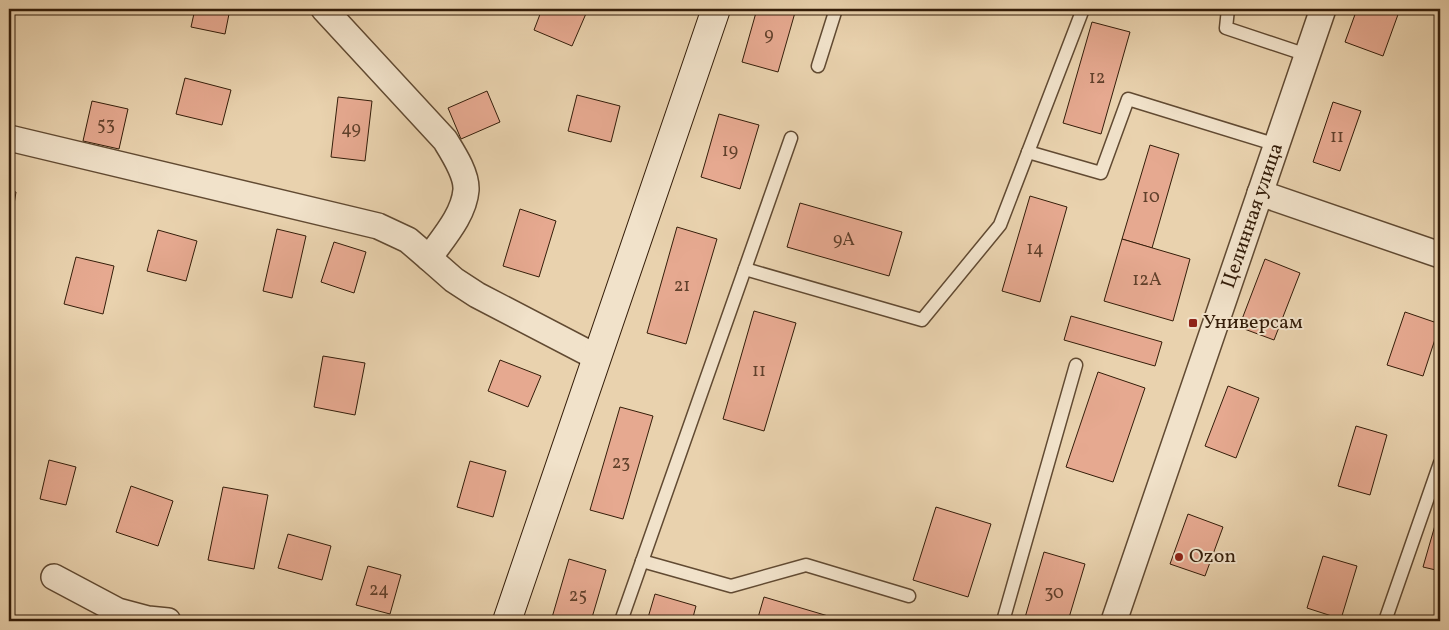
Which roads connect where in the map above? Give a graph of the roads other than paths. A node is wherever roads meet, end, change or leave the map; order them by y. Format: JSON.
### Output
{"nodes":[{"id":1,"x":324,"y":9,"type":"edge"},
{"id":2,"x":716,"y":9,"type":"edge"},
{"id":3,"x":836,"y":9,"type":"edge"},
{"id":4,"x":1083,"y":9,"type":"edge"},
{"id":5,"x":1228,"y":9,"type":"edge"},
{"id":6,"x":1323,"y":9,"type":"edge"},
{"id":7,"x":1307,"y":54,"type":"junction"},
{"id":8,"x":818,"y":66,"type":"dead end"},
{"id":9,"x":9,"y":138,"type":"edge"},
{"id":10,"x":791,"y":138,"type":"dead end"},
{"id":11,"x":1276,"y":145,"type":"junction"},
{"id":12,"x":1028,"y":152,"type":"junction"},
{"id":13,"x":1260,"y":193,"type":"junction"},
{"id":14,"x":1440,"y":255,"type":"edge"},
{"id":15,"x":429,"y":258,"type":"junction"},
{"id":16,"x":745,"y":269,"type":"junction"},
{"id":17,"x":596,"y":357,"type":"junction"},
{"id":18,"x":1076,"y":365,"type":"dead end"},
{"id":19,"x":1440,"y":463,"type":"edge"},
{"id":20,"x":642,"y":561,"type":"junction"},
{"id":21,"x":54,"y":576,"type":"dead end"},
{"id":22,"x":910,"y":596,"type":"dead end"},
{"id":23,"x":168,"y":621,"type":"edge"},
{"id":24,"x":507,"y":621,"type":"edge"},
{"id":25,"x":621,"y":621,"type":"edge"},
{"id":26,"x":1003,"y":621,"type":"edge"},
{"id":27,"x":1114,"y":621,"type":"edge"},
{"id":28,"x":1386,"y":621,"type":"edge"}],
"edges":[{"from":1,"to":15,"type":"street"},
{"from":2,"to":17,"type":"street"},
{"from":3,"to":8,"type":"lane"},
{"from":4,"to":12,"type":"lane"},
{"from":5,"to":7,"type":"lane"},
{"from":6,"to":7,"type":"street","name":"Целинная улица"},
{"from":7,"to":11,"type":"street","name":"Целинная улица"},
{"from":9,"to":15,"type":"street"},
{"from":10,"to":16,"type":"lane"},
{"from":11,"to":12,"type":"lane"},
{"from":11,"to":13,"type":"street","name":"Целинная улица"},
{"from":12,"to":16,"type":"lane"},
{"from":13,"to":14,"type":"street"},
{"from":13,"to":27,"type":"street","name":"Целинная улица"},
{"from":15,"to":17,"type":"street"},
{"from":16,"to":20,"type":"lane"},
{"from":17,"to":24,"type":"street"},
{"from":18,"to":26,"type":"lane"},
{"from":19,"to":28,"type":"lane"},
{"from":20,"to":22,"type":"lane"},
{"from":20,"to":25,"type":"lane"},
{"from":21,"to":23,"type":"street"}]}
